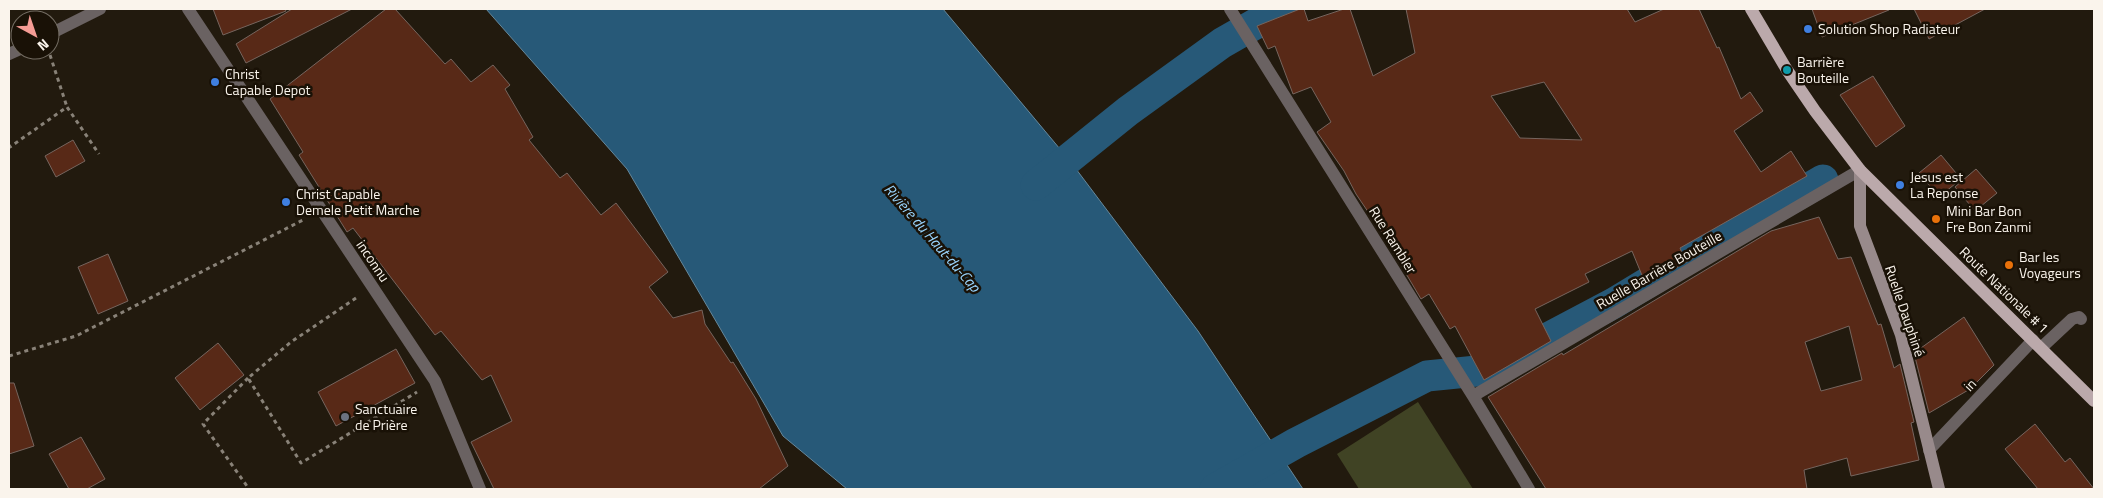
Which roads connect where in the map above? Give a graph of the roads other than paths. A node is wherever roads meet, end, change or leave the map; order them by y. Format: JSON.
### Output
{"nodes":[{"id":1,"x":100,"y":9,"type":"edge"},
{"id":2,"x":188,"y":9,"type":"edge"},
{"id":3,"x":1230,"y":9,"type":"edge"},
{"id":4,"x":1751,"y":9,"type":"edge"},
{"id":5,"x":60,"y":29,"type":"edge"},
{"id":6,"x":1860,"y":170,"type":"junction"},
{"id":7,"x":2082,"y":319,"type":"dead end"},
{"id":8,"x":2037,"y":344,"type":"junction"},
{"id":9,"x":1473,"y":396,"type":"junction"},
{"id":10,"x":2094,"y":401,"type":"edge"},
{"id":11,"x":1929,"y":450,"type":"junction"},
{"id":12,"x":480,"y":489,"type":"edge"},
{"id":13,"x":1529,"y":489,"type":"edge"},
{"id":14,"x":1939,"y":489,"type":"edge"}],
"edges":[{"from":1,"to":5,"type":"street"},
{"from":2,"to":12,"type":"street","name":"inconnu"},
{"from":3,"to":9,"type":"street","name":"Rue Rambler"},
{"from":4,"to":6,"type":"main road","name":"Route Nationale # 1"},
{"from":6,"to":8,"type":"main road","name":"Route Nationale # 1"},
{"from":6,"to":9,"type":"street","name":"Ruelle Barrière Bouteille"},
{"from":6,"to":11,"type":"street","name":"Ruelle Dauphiné"},
{"from":7,"to":8,"type":"street","name":"in"},
{"from":8,"to":10,"type":"main road","name":"Route Nationale # 1"},
{"from":8,"to":11,"type":"street","name":"in"},
{"from":9,"to":13,"type":"street","name":"Rue Rambler"},
{"from":11,"to":14,"type":"street","name":"Ruelle Dauphiné"}]}
